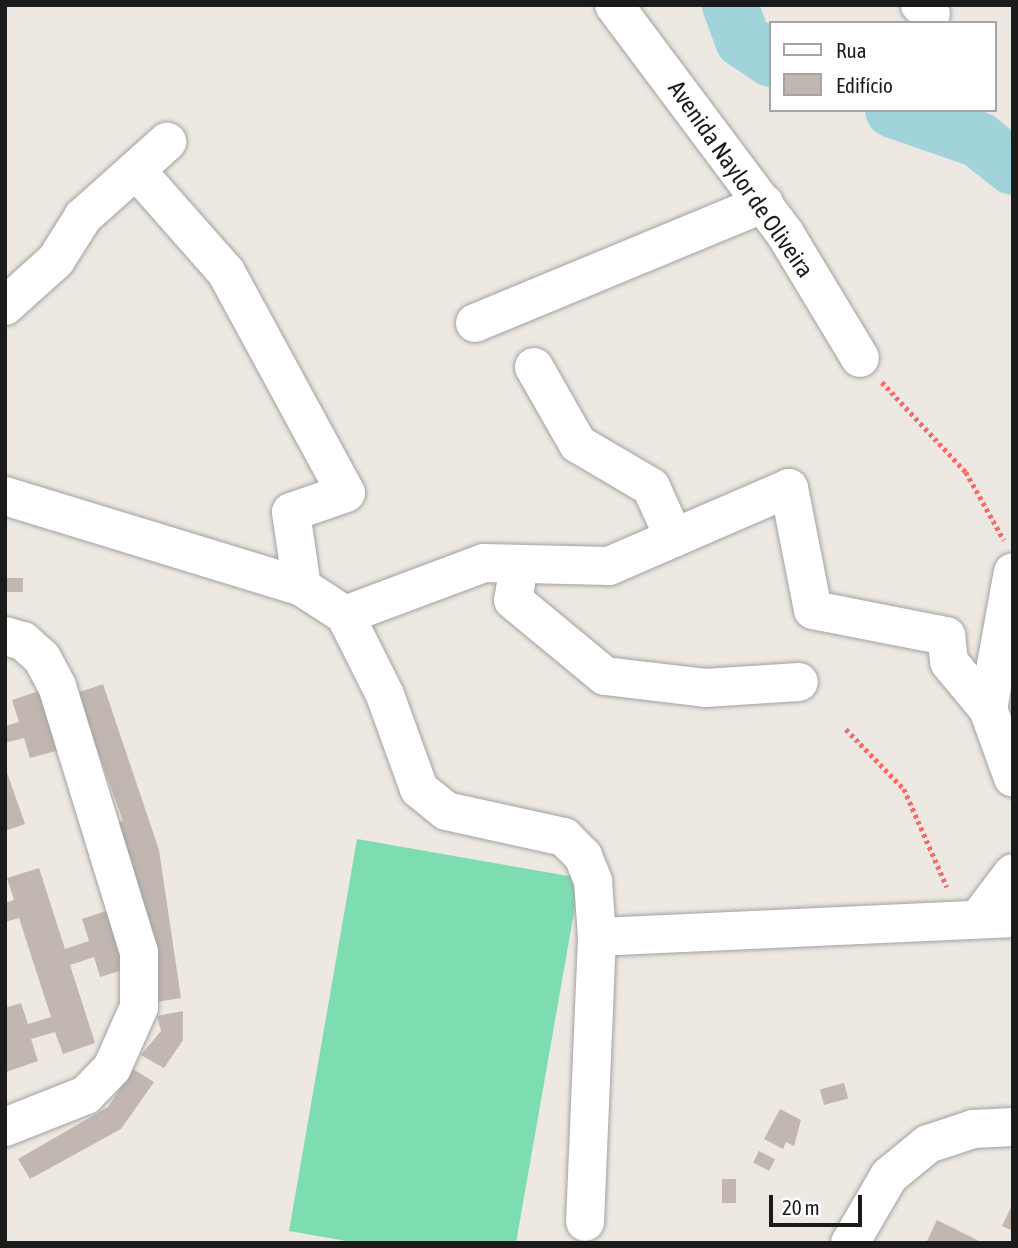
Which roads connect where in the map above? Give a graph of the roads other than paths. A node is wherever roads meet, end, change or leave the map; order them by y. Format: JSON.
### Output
{"nodes":[{"id":1,"x":614,"y":5,"type":"edge"},
{"id":2,"x":167,"y":142,"type":"dead end"},
{"id":3,"x":136,"y":170,"type":"junction"},
{"id":4,"x":764,"y":203,"type":"junction"},
{"id":5,"x":5,"y":306,"type":"edge"},
{"id":6,"x":475,"y":323,"type":"dead end"},
{"id":7,"x":860,"y":358,"type":"road end"},
{"id":8,"x":534,"y":368,"type":"dead end"},
{"id":9,"x":5,"y":496,"type":"edge"},
{"id":10,"x":674,"y":538,"type":"junction"},
{"id":11,"x":1009,"y":558,"type":"edge"},
{"id":12,"x":519,"y":564,"type":"junction"},
{"id":13,"x":302,"y":587,"type":"junction"},
{"id":14,"x":345,"y":615,"type":"junction"},
{"id":15,"x":5,"y":636,"type":"edge"},
{"id":16,"x":799,"y":682,"type":"dead end"},
{"id":17,"x":988,"y":709,"type":"junction"},
{"id":18,"x":1013,"y":778,"type":"edge"},
{"id":19,"x":1013,"y":873,"type":"edge"},
{"id":20,"x":984,"y":919,"type":"edge"},
{"id":21,"x":597,"y":937,"type":"junction"},
{"id":22,"x":5,"y":1127,"type":"edge"},
{"id":23,"x":1013,"y":1127,"type":"edge"},
{"id":24,"x":585,"y":1222,"type":"dead end"},
{"id":25,"x":850,"y":1243,"type":"edge"}],
"edges":[{"from":1,"to":4,"type":"street","name":"Avenida Naylor de Oliveira"},
{"from":2,"to":3,"type":"street"},
{"from":3,"to":5,"type":"street"},
{"from":3,"to":13,"type":"street"},
{"from":4,"to":6,"type":"street"},
{"from":4,"to":7,"type":"street","name":"Avenida Naylor de Oliveira"},
{"from":8,"to":10,"type":"street"},
{"from":9,"to":13,"type":"street"},
{"from":10,"to":12,"type":"street"},
{"from":10,"to":17,"type":"street"},
{"from":11,"to":17,"type":"street"},
{"from":12,"to":14,"type":"street"},
{"from":12,"to":16,"type":"street"},
{"from":13,"to":14,"type":"street"},
{"from":14,"to":21,"type":"street"},
{"from":15,"to":22,"type":"street"},
{"from":17,"to":18,"type":"street"},
{"from":19,"to":20,"type":"street"},
{"from":20,"to":21,"type":"street"},
{"from":21,"to":24,"type":"street"},
{"from":23,"to":25,"type":"street"}]}
